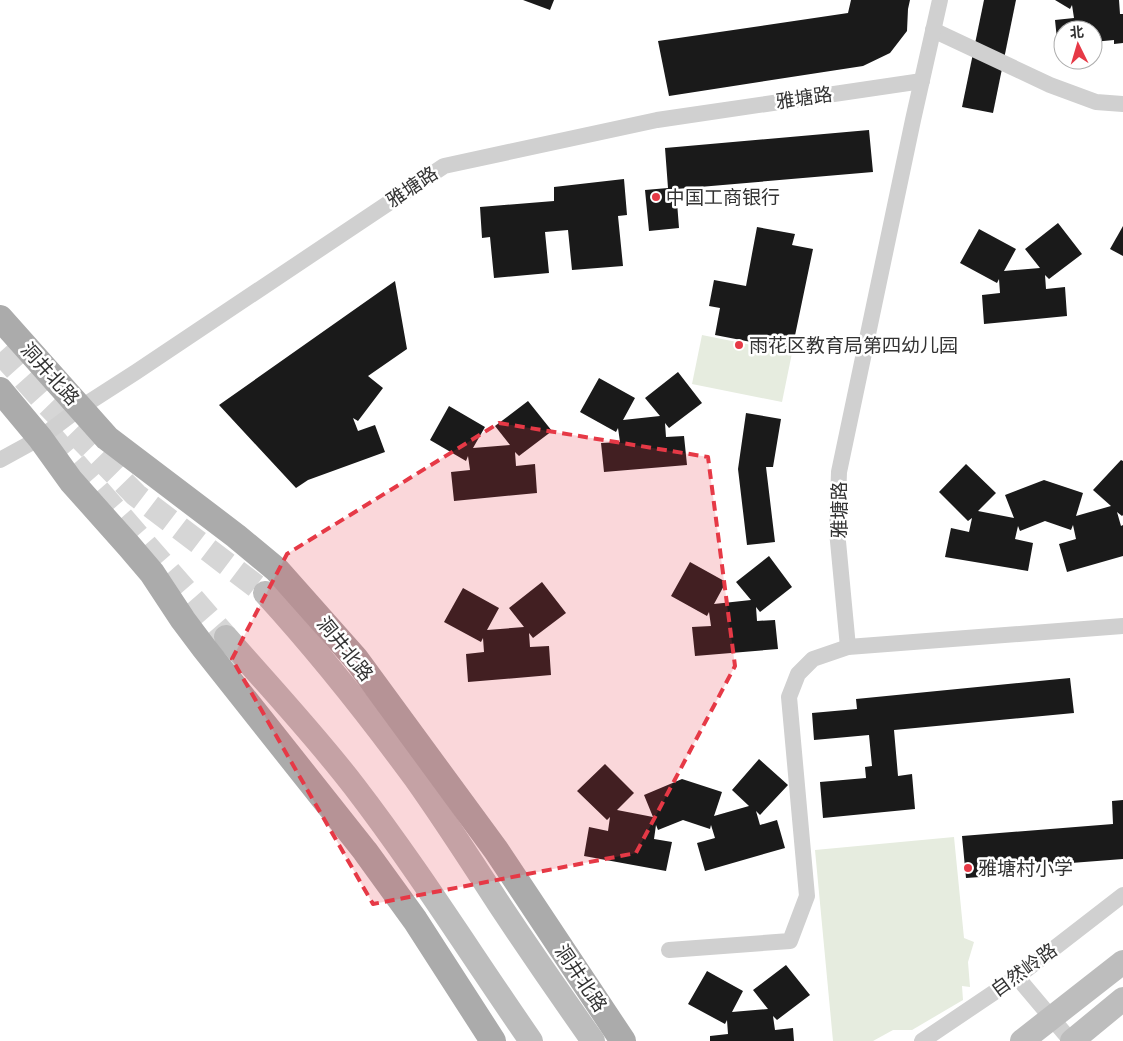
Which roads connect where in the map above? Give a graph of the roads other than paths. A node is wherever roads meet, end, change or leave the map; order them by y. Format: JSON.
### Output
{"nodes":[{"id":1,"x":940,"y":0,"type":"edge"},
{"id":2,"x":933,"y":30,"type":"junction"},
{"id":3,"x":922,"y":81,"type":"junction"},
{"id":4,"x":1123,"y":104,"type":"edge"},
{"id":5,"x":0,"y":318,"type":"edge"},
{"id":6,"x":0,"y":390,"type":"edge"},
{"id":7,"x":80,"y":408,"type":"junction"},
{"id":8,"x":40,"y":438,"type":"junction"},
{"id":9,"x":0,"y":460,"type":"edge"},
{"id":10,"x":264,"y":592,"type":"tunnel mouth"},
{"id":11,"x":1123,"y":626,"type":"edge"},
{"id":12,"x":226,"y":637,"type":"tunnel mouth"},
{"id":13,"x":848,"y":647,"type":"junction"},
{"id":14,"x":1123,"y":895,"type":"edge"},
{"id":15,"x":669,"y":950,"type":"dead end"},
{"id":16,"x":1123,"y":962,"type":"edge"},
{"id":17,"x":1017,"y":977,"type":"junction"},
{"id":18,"x":1123,"y":999,"type":"edge"},
{"id":19,"x":1052,"y":1018,"type":"junction"},
{"id":20,"x":493,"y":1041,"type":"edge"},
{"id":21,"x":531,"y":1041,"type":"edge"},
{"id":22,"x":593,"y":1041,"type":"edge"},
{"id":23,"x":623,"y":1041,"type":"edge"},
{"id":24,"x":922,"y":1041,"type":"edge"},
{"id":25,"x":1022,"y":1041,"type":"edge"},
{"id":26,"x":1072,"y":1041,"type":"edge"}],
"edges":[{"from":1,"to":2,"type":"street","name":"雅塘路"},
{"from":2,"to":3,"type":"street","name":"雅塘路"},
{"from":2,"to":4,"type":"street"},
{"from":3,"to":7,"type":"street","name":"雅塘路"},
{"from":3,"to":13,"type":"street","name":"雅塘路"},
{"from":5,"to":7,"type":"main road","name":"洞井北路"},
{"from":6,"to":8,"type":"main road"},
{"from":7,"to":8,"type":"street","name":"雅塘路"},
{"from":7,"to":23,"type":"main road","name":"洞井北路"},
{"from":8,"to":9,"type":"street","name":"雅塘路"},
{"from":8,"to":20,"type":"main road"},
{"from":10,"to":22,"type":"main road"},
{"from":11,"to":13,"type":"street"},
{"from":12,"to":21,"type":"main road"},
{"from":13,"to":15,"type":"street"},
{"from":14,"to":17,"type":"street","name":"自然岭路"},
{"from":16,"to":19,"type":"main road"},
{"from":17,"to":19,"type":"street"},
{"from":17,"to":24,"type":"street","name":"自然岭路"},
{"from":18,"to":26,"type":"main road"},
{"from":19,"to":25,"type":"main road"},
{"from":19,"to":26,"type":"street"}]}
